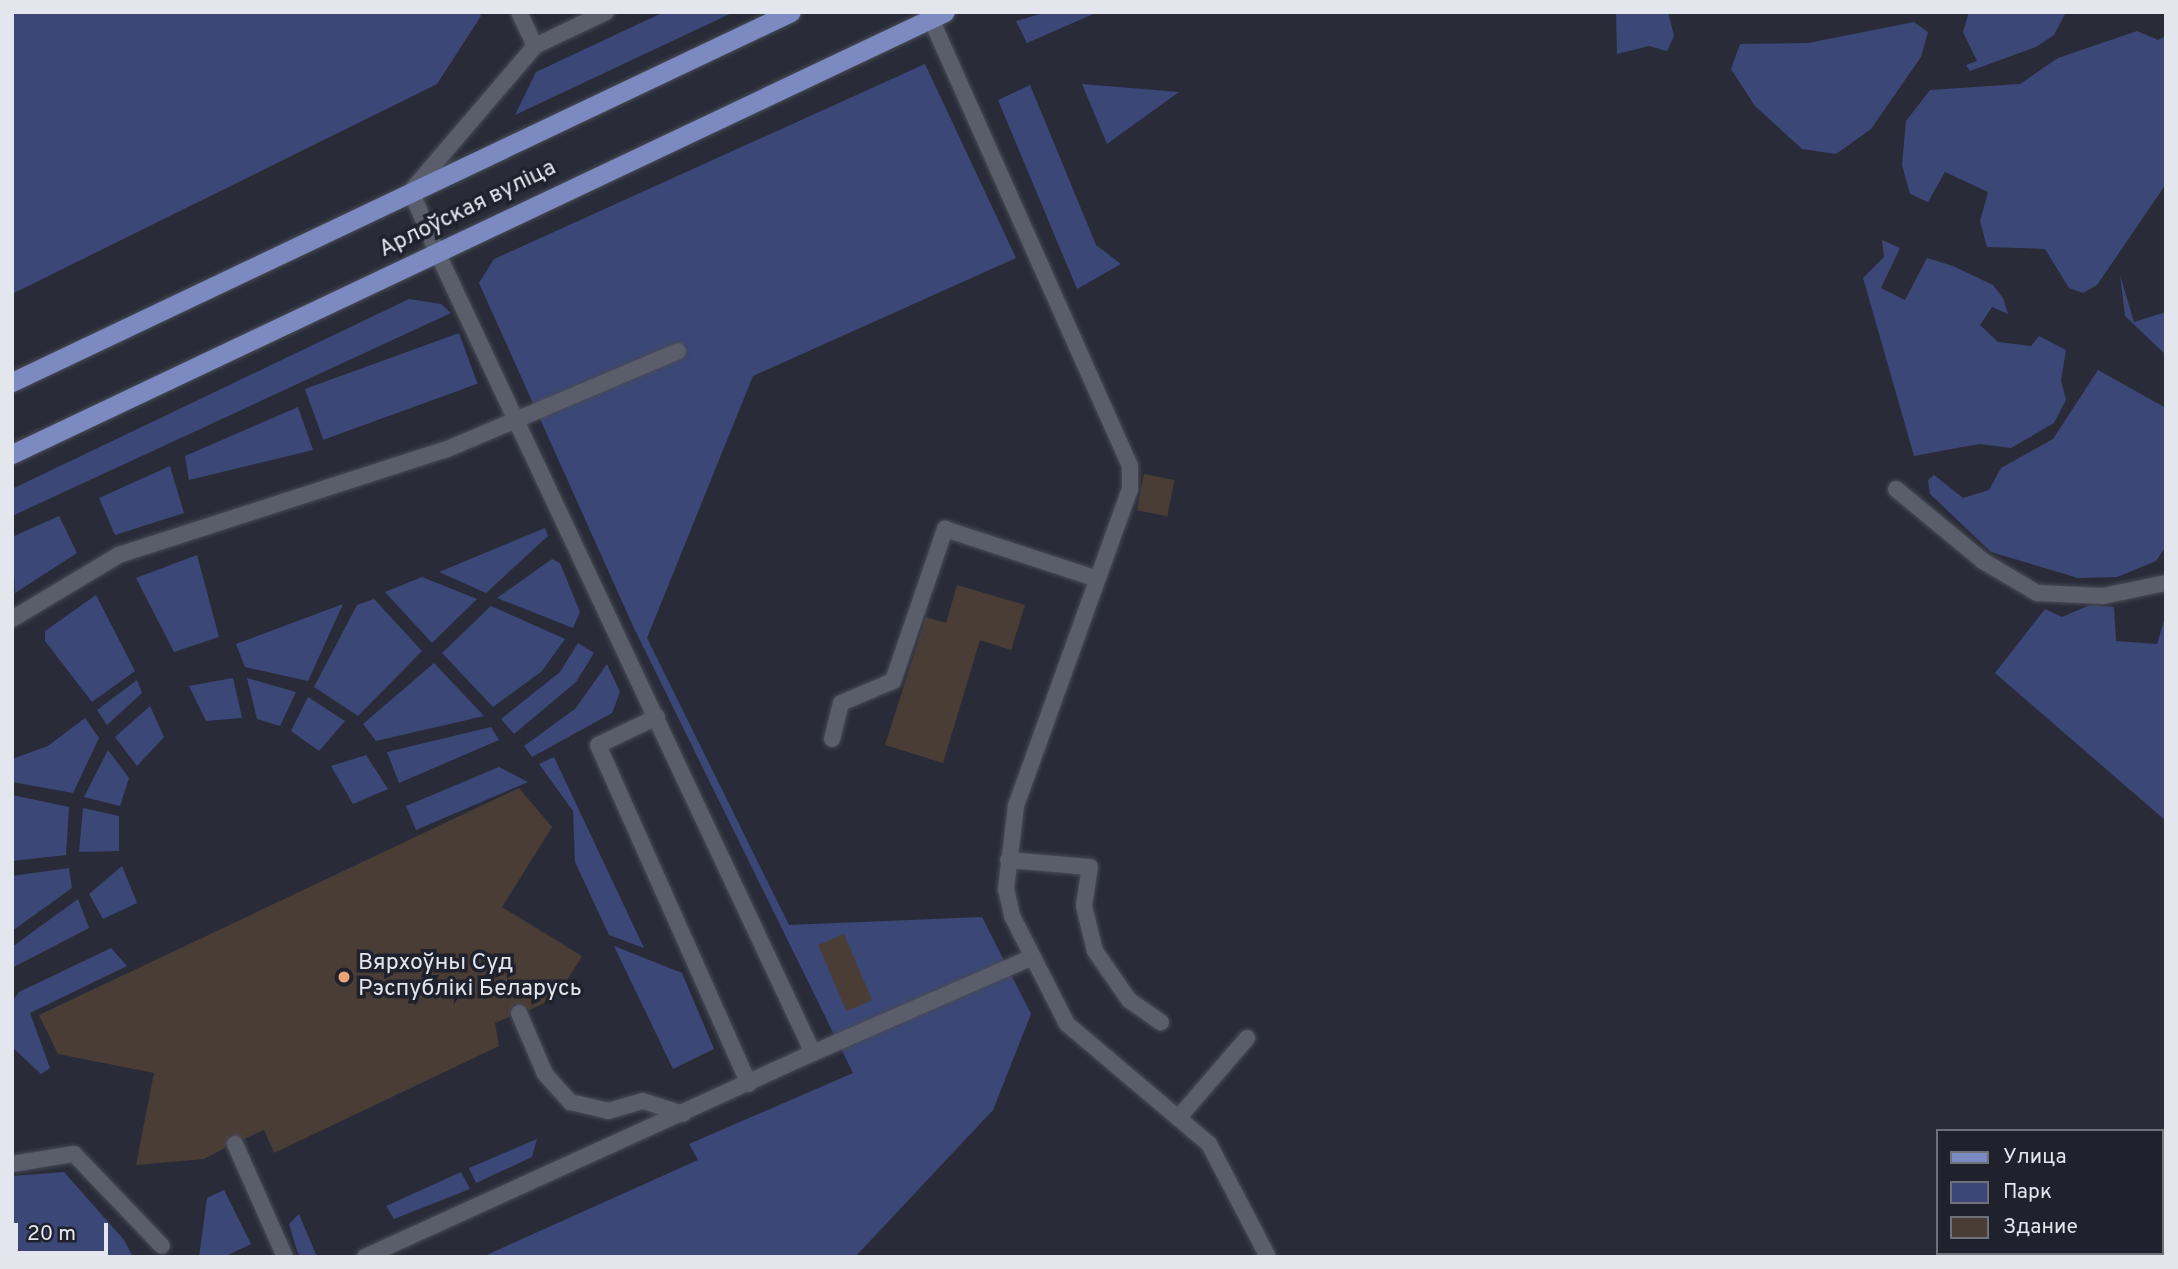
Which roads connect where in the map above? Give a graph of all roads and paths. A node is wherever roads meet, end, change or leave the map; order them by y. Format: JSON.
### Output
{"nodes":[{"id":1,"x":519,"y":12,"type":"edge"},
{"id":2,"x":606,"y":12,"type":"edge"},
{"id":3,"x":790,"y":12,"type":"edge"},
{"id":4,"x":935,"y":14,"type":"edge"},
{"id":5,"x":535,"y":46,"type":"junction"},
{"id":6,"x":411,"y":191,"type":"junction"},
{"id":7,"x":438,"y":252,"type":"junction"},
{"id":8,"x":678,"y":351,"type":"dead end"},
{"id":9,"x":12,"y":382,"type":"edge"},
{"id":10,"x":515,"y":417,"type":"junction"},
{"id":11,"x":12,"y":454,"type":"edge"},
{"id":12,"x":1896,"y":489,"type":"dead end"},
{"id":13,"x":1097,"y":579,"type":"junction"},
{"id":14,"x":2166,"y":583,"type":"edge"},
{"id":15,"x":12,"y":619,"type":"edge"},
{"id":16,"x":657,"y":717,"type":"junction"},
{"id":17,"x":832,"y":739,"type":"dead end"},
{"id":18,"x":1008,"y":860,"type":"junction"},
{"id":19,"x":1030,"y":958,"type":"junction"},
{"id":20,"x":519,"y":1013,"type":"dead end"},
{"id":21,"x":1161,"y":1021,"type":"dead end"},
{"id":22,"x":1247,"y":1038,"type":"dead end"},
{"id":23,"x":813,"y":1053,"type":"junction"},
{"id":24,"x":749,"y":1084,"type":"junction"},
{"id":25,"x":683,"y":1114,"type":"junction"},
{"id":26,"x":1180,"y":1116,"type":"junction"},
{"id":27,"x":235,"y":1144,"type":"dead end"},
{"id":28,"x":12,"y":1164,"type":"edge"},
{"id":29,"x":162,"y":1245,"type":"dead end"},
{"id":30,"x":285,"y":1257,"type":"edge"},
{"id":31,"x":365,"y":1257,"type":"edge"},
{"id":32,"x":1268,"y":1257,"type":"edge"}],
"edges":[{"from":1,"to":5,"type":"lane"},
{"from":2,"to":5,"type":"lane"},
{"from":3,"to":6,"type":"main road","name":"Арлоўская вуліца"},
{"from":4,"to":7,"type":"main road","name":"Арлоўская вуліца"},
{"from":4,"to":13,"type":"lane"},
{"from":5,"to":6,"type":"lane"},
{"from":6,"to":7,"type":"lane"},
{"from":6,"to":9,"type":"main road","name":"Арлоўская вуліца"},
{"from":7,"to":10,"type":"lane"},
{"from":7,"to":11,"type":"main road","name":"Арлоўская вуліца"},
{"from":8,"to":10,"type":"lane"},
{"from":10,"to":15,"type":"lane"},
{"from":10,"to":16,"type":"lane"},
{"from":12,"to":14,"type":"lane"},
{"from":13,"to":17,"type":"lane"},
{"from":13,"to":18,"type":"lane"},
{"from":16,"to":23,"type":"lane"},
{"from":16,"to":24,"type":"lane"},
{"from":18,"to":19,"type":"lane"},
{"from":18,"to":21,"type":"lane"},
{"from":19,"to":23,"type":"lane"},
{"from":19,"to":26,"type":"lane"},
{"from":20,"to":25,"type":"lane"},
{"from":22,"to":26,"type":"lane"},
{"from":23,"to":24,"type":"lane"},
{"from":24,"to":25,"type":"lane"},
{"from":25,"to":31,"type":"lane"},
{"from":26,"to":32,"type":"lane"},
{"from":27,"to":30,"type":"lane"},
{"from":28,"to":29,"type":"lane"}]}
